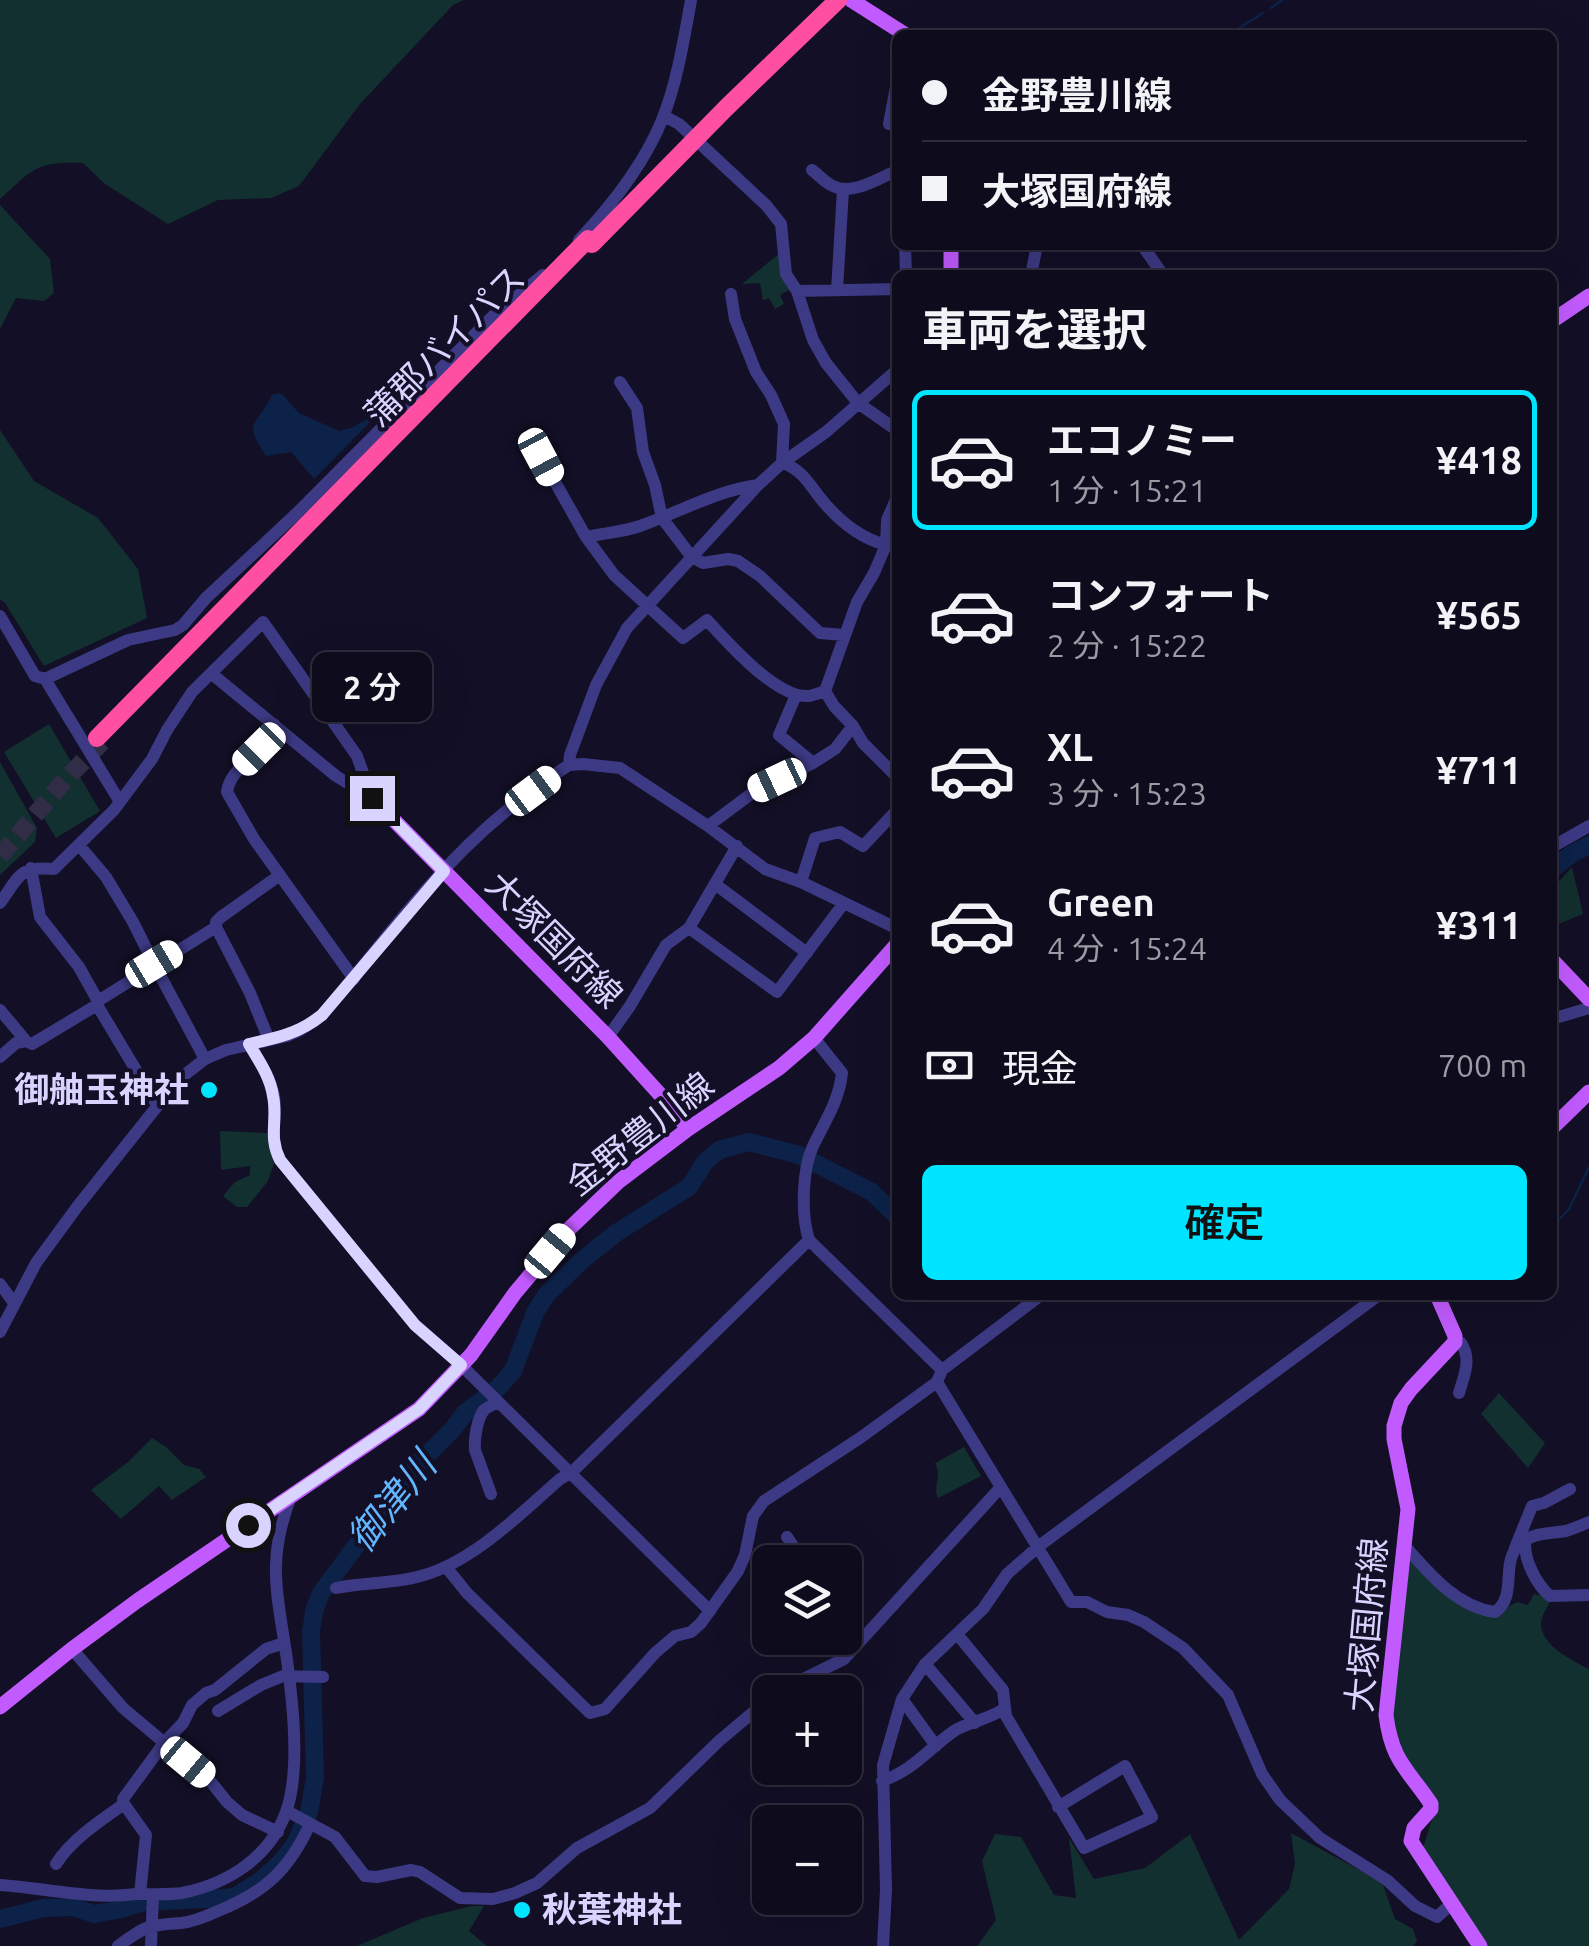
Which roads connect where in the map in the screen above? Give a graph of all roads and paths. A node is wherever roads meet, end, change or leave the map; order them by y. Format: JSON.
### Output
{"nodes":[{"id":1,"x":691,"y":0,"type":"edge"},
{"id":2,"x":830,"y":0,"type":"edge"},
{"id":3,"x":838,"y":0,"type":"edge"},
{"id":4,"x":851,"y":0,"type":"edge"},
{"id":5,"x":898,"y":30,"type":"edge"},
{"id":6,"x":664,"y":116,"type":"junction"},
{"id":7,"x":812,"y":170,"type":"dead end"},
{"id":8,"x":892,"y":172,"type":"edge"},
{"id":9,"x":843,"y":190,"type":"junction"},
{"id":10,"x":590,"y":242,"type":"junction"},
{"id":11,"x":892,"y":289,"type":"edge"},
{"id":12,"x":836,"y":290,"type":"junction"},
{"id":13,"x":797,"y":291,"type":"junction"},
{"id":14,"x":730,"y":294,"type":"dead end"},
{"id":15,"x":1589,"y":296,"type":"edge"},
{"id":16,"x":1557,"y":318,"type":"edge"},
{"id":17,"x":892,"y":375,"type":"edge"},
{"id":18,"x":620,"y":382,"type":"dead end"},
{"id":19,"x":858,"y":403,"type":"junction"},
{"id":20,"x":892,"y":427,"type":"edge"},
{"id":21,"x":541,"y":457,"type":"dead end"},
{"id":22,"x":782,"y":463,"type":"junction"},
{"id":23,"x":758,"y":485,"type":"junction"},
{"id":24,"x":892,"y":509,"type":"edge"},
{"id":25,"x":662,"y":518,"type":"junction"},
{"id":26,"x":586,"y":537,"type":"junction"},
{"id":27,"x":886,"y":545,"type":"junction"},
{"id":28,"x":691,"y":556,"type":"junction"},
{"id":29,"x":648,"y":606,"type":"junction"},
{"id":30,"x":0,"y":616,"type":"edge"},
{"id":31,"x":843,"y":635,"type":"junction"},
{"id":32,"x":212,"y":674,"type":"junction"},
{"id":33,"x":45,"y":679,"type":"junction"},
{"id":34,"x":824,"y":691,"type":"junction"},
{"id":35,"x":796,"y":695,"type":"junction"},
{"id":36,"x":274,"y":724,"type":"junction"},
{"id":37,"x":854,"y":726,"type":"junction"},
{"id":38,"x":100,"y":740,"type":"tunnel mouth"},
{"id":39,"x":814,"y":763,"type":"junction"},
{"id":40,"x":569,"y":765,"type":"junction"},
{"id":41,"x":892,"y":772,"type":"edge"},
{"id":42,"x":372,"y":798,"type":"junction"},
{"id":43,"x":120,"y":802,"type":"junction"},
{"id":44,"x":892,"y":816,"type":"edge"},
{"id":45,"x":708,"y":826,"type":"junction"},
{"id":46,"x":1589,"y":826,"type":"edge"},
{"id":47,"x":1557,"y":844,"type":"edge"},
{"id":48,"x":79,"y":845,"type":"junction"},
{"id":49,"x":736,"y":846,"type":"junction"},
{"id":50,"x":32,"y":868,"type":"junction"},
{"id":51,"x":444,"y":871,"type":"junction"},
{"id":52,"x":280,"y":874,"type":"junction"},
{"id":53,"x":802,"y":882,"type":"junction"},
{"id":54,"x":715,"y":884,"type":"junction"},
{"id":55,"x":0,"y":902,"type":"edge"},
{"id":56,"x":844,"y":903,"type":"junction"},
{"id":57,"x":892,"y":926,"type":"edge"},
{"id":58,"x":216,"y":927,"type":"junction"},
{"id":59,"x":689,"y":928,"type":"junction"},
{"id":60,"x":892,"y":949,"type":"edge"},
{"id":61,"x":807,"y":953,"type":"junction"},
{"id":62,"x":154,"y":964,"type":"junction"},
{"id":63,"x":1557,"y":965,"type":"edge"},
{"id":64,"x":354,"y":978,"type":"junction"},
{"id":65,"x":1589,"y":1000,"type":"edge"},
{"id":66,"x":97,"y":1003,"type":"junction"},
{"id":67,"x":1589,"y":1008,"type":"edge"},
{"id":68,"x":0,"y":1010,"type":"edge"},
{"id":69,"x":1557,"y":1018,"type":"edge"},
{"id":70,"x":608,"y":1037,"type":"junction"},
{"id":71,"x":814,"y":1038,"type":"junction"},
{"id":72,"x":269,"y":1040,"type":"junction"},
{"id":73,"x":26,"y":1041,"type":"junction"},
{"id":74,"x":249,"y":1044,"type":"junction"},
{"id":75,"x":0,"y":1058,"type":"edge"},
{"id":76,"x":205,"y":1059,"type":"junction"},
{"id":77,"x":1587,"y":1099,"type":"edge"},
{"id":78,"x":156,"y":1105,"type":"junction"},
{"id":79,"x":1557,"y":1124,"type":"edge"},
{"id":80,"x":688,"y":1129,"type":"junction"},
{"id":81,"x":809,"y":1240,"type":"junction"},
{"id":82,"x":0,"y":1284,"type":"edge"},
{"id":83,"x":1035,"y":1300,"type":"edge"},
{"id":84,"x":1373,"y":1300,"type":"edge"},
{"id":85,"x":1439,"y":1300,"type":"edge"},
{"id":86,"x":14,"y":1303,"type":"junction"},
{"id":87,"x":0,"y":1332,"type":"edge"},
{"id":88,"x":1455,"y":1342,"type":"junction"},
{"id":89,"x":467,"y":1371,"type":"junction"},
{"id":90,"x":940,"y":1376,"type":"junction"},
{"id":91,"x":1459,"y":1392,"type":"dead end"},
{"id":92,"x":496,"y":1399,"type":"junction"},
{"id":93,"x":571,"y":1473,"type":"junction"},
{"id":94,"x":1001,"y":1487,"type":"junction"},
{"id":95,"x":1570,"y":1490,"type":"dead end"},
{"id":96,"x":491,"y":1494,"type":"dead end"},
{"id":97,"x":291,"y":1496,"type":"junction"},
{"id":98,"x":1589,"y":1522,"type":"edge"},
{"id":99,"x":787,"y":1537,"type":"dead end"},
{"id":100,"x":792,"y":1545,"type":"edge"},
{"id":101,"x":1404,"y":1545,"type":"junction"},
{"id":102,"x":1038,"y":1546,"type":"junction"},
{"id":103,"x":1520,"y":1546,"type":"junction"},
{"id":104,"x":446,"y":1567,"type":"junction"},
{"id":105,"x":336,"y":1588,"type":"dead end"},
{"id":106,"x":1589,"y":1595,"type":"edge"},
{"id":107,"x":710,"y":1611,"type":"junction"},
{"id":108,"x":957,"y":1634,"type":"junction"},
{"id":109,"x":862,"y":1642,"type":"edge"},
{"id":110,"x":284,"y":1643,"type":"junction"},
{"id":111,"x":72,"y":1649,"type":"junction"},
{"id":112,"x":848,"y":1655,"type":"edge"},
{"id":113,"x":926,"y":1664,"type":"junction"},
{"id":114,"x":812,"y":1675,"type":"edge"},
{"id":115,"x":289,"y":1676,"type":"junction"},
{"id":116,"x":322,"y":1677,"type":"dead end"},
{"id":117,"x":902,"y":1699,"type":"junction"},
{"id":118,"x":0,"y":1707,"type":"edge"},
{"id":119,"x":1004,"y":1709,"type":"junction"},
{"id":120,"x":218,"y":1711,"type":"dead end"},
{"id":121,"x":752,"y":1713,"type":"edge"},
{"id":122,"x":975,"y":1723,"type":"junction"},
{"id":123,"x":164,"y":1743,"type":"junction"},
{"id":124,"x":936,"y":1746,"type":"junction"},
{"id":125,"x":882,"y":1781,"type":"junction"},
{"id":126,"x":124,"y":1804,"type":"junction"},
{"id":127,"x":1058,"y":1806,"type":"junction"},
{"id":128,"x":289,"y":1812,"type":"junction"},
{"id":129,"x":310,"y":1824,"type":"junction"},
{"id":130,"x":278,"y":1832,"type":"junction"},
{"id":131,"x":56,"y":1864,"type":"dead end"},
{"id":132,"x":0,"y":1885,"type":"edge"},
{"id":133,"x":148,"y":1896,"type":"junction"},
{"id":134,"x":1452,"y":1904,"type":"junction"},
{"id":135,"x":153,"y":1922,"type":"junction"},
{"id":136,"x":118,"y":1946,"type":"edge"},
{"id":137,"x":151,"y":1946,"type":"edge"},
{"id":138,"x":883,"y":1946,"type":"edge"},
{"id":139,"x":1480,"y":1946,"type":"edge"}],
"edges":[{"from":1,"to":6,"type":"street"},
{"from":2,"to":10,"type":"highway","name":"蒲郡バイパス","bridge":true},
{"from":3,"to":10,"type":"highway","name":"蒲郡バイパス","bridge":true},
{"from":4,"to":5,"type":"main road"},
{"from":6,"to":13,"type":"street"},
{"from":6,"to":33,"type":"street"},
{"from":7,"to":9,"type":"street"},
{"from":8,"to":9,"type":"street"},
{"from":9,"to":12,"type":"street"},
{"from":10,"to":38,"type":"highway","name":"蒲郡バイパス"},
{"from":11,"to":12,"type":"street"},
{"from":12,"to":13,"type":"street"},
{"from":13,"to":19,"type":"street"},
{"from":14,"to":22,"type":"street"},
{"from":15,"to":16,"type":"main road"},
{"from":17,"to":19,"type":"street"},
{"from":18,"to":25,"type":"street"},
{"from":19,"to":20,"type":"street"},
{"from":19,"to":22,"type":"street"},
{"from":21,"to":26,"type":"street"},
{"from":22,"to":23,"type":"street"},
{"from":22,"to":27,"type":"street"},
{"from":23,"to":25,"type":"street"},
{"from":23,"to":28,"type":"street"},
{"from":24,"to":27,"type":"street"},
{"from":25,"to":26,"type":"street"},
{"from":25,"to":28,"type":"street"},
{"from":26,"to":29,"type":"street"},
{"from":27,"to":31,"type":"street"},
{"from":28,"to":29,"type":"street"},
{"from":28,"to":31,"type":"street"},
{"from":29,"to":35,"type":"street"},
{"from":29,"to":40,"type":"street"},
{"from":30,"to":33,"type":"street"},
{"from":31,"to":34,"type":"street"},
{"from":32,"to":36,"type":"street"},
{"from":32,"to":42,"type":"street"},
{"from":32,"to":43,"type":"street"},
{"from":33,"to":43,"type":"street"},
{"from":34,"to":35,"type":"street"},
{"from":34,"to":37,"type":"street"},
{"from":35,"to":39,"type":"street"},
{"from":36,"to":42,"type":"street"},
{"from":36,"to":52,"type":"street"},
{"from":37,"to":39,"type":"street"},
{"from":37,"to":41,"type":"street"},
{"from":39,"to":45,"type":"street"},
{"from":40,"to":45,"type":"street"},
{"from":40,"to":51,"type":"street"},
{"from":42,"to":51,"type":"main road","name":"大塚国府線"},
{"from":43,"to":48,"type":"street"},
{"from":44,"to":53,"type":"street"},
{"from":45,"to":49,"type":"street"},
{"from":46,"to":47,"type":"street"},
{"from":48,"to":50,"type":"street"},
{"from":48,"to":62,"type":"street"},
{"from":49,"to":53,"type":"street"},
{"from":49,"to":54,"type":"street"},
{"from":50,"to":55,"type":"street"},
{"from":50,"to":66,"type":"street"},
{"from":51,"to":64,"type":"street"},
{"from":51,"to":70,"type":"main road","name":"大塚国府線"},
{"from":52,"to":58,"type":"street"},
{"from":52,"to":64,"type":"street"},
{"from":53,"to":56,"type":"street"},
{"from":54,"to":59,"type":"street"},
{"from":54,"to":61,"type":"street"},
{"from":56,"to":57,"type":"street"},
{"from":56,"to":61,"type":"street"},
{"from":58,"to":62,"type":"street"},
{"from":58,"to":72,"type":"street"},
{"from":59,"to":61,"type":"street"},
{"from":59,"to":70,"type":"street"},
{"from":60,"to":71,"type":"main road","name":"金野豊川線"},
{"from":62,"to":66,"type":"street"},
{"from":62,"to":76,"type":"street"},
{"from":63,"to":65,"type":"main road"},
{"from":64,"to":72,"type":"street"},
{"from":66,"to":73,"type":"street"},
{"from":66,"to":78,"type":"street"},
{"from":67,"to":69,"type":"street"},
{"from":68,"to":73,"type":"street"},
{"from":70,"to":80,"type":"main road","name":"大塚国府線"},
{"from":71,"to":80,"type":"main road","name":"金野豊川線"},
{"from":71,"to":81,"type":"street"},
{"from":72,"to":74,"type":"street"},
{"from":73,"to":75,"type":"street"},
{"from":74,"to":76,"type":"street"},
{"from":74,"to":89,"type":"street"},
{"from":76,"to":78,"type":"street"},
{"from":77,"to":79,"type":"main road"},
{"from":78,"to":86,"type":"street"},
{"from":80,"to":89,"type":"main road","name":"金野豊川線"},
{"from":81,"to":90,"type":"street"},
{"from":81,"to":93,"type":"street"},
{"from":82,"to":86,"type":"street"},
{"from":83,"to":90,"type":"street"},
{"from":84,"to":102,"type":"street"},
{"from":85,"to":88,"type":"main road"},
{"from":86,"to":87,"type":"street"},
{"from":88,"to":91,"type":"street"},
{"from":88,"to":101,"type":"main road","name":"大塚国府線"},
{"from":89,"to":92,"type":"street"},
{"from":89,"to":97,"type":"main road","name":"金野豊川線"},
{"from":90,"to":94,"type":"street"},
{"from":90,"to":107,"type":"street"},
{"from":92,"to":93,"type":"street"},
{"from":92,"to":96,"type":"street"},
{"from":93,"to":104,"type":"street"},
{"from":93,"to":107,"type":"street"},
{"from":94,"to":102,"type":"street"},
{"from":94,"to":109,"type":"street"},
{"from":95,"to":103,"type":"street"},
{"from":97,"to":110,"type":"street"},
{"from":97,"to":111,"type":"main road","name":"金野豊川線"},
{"from":98,"to":103,"type":"street"},
{"from":99,"to":100,"type":"street"},
{"from":101,"to":103,"type":"street"},
{"from":101,"to":134,"type":"main road","name":"大塚国府線"},
{"from":102,"to":108,"type":"street"},
{"from":102,"to":134,"type":"street"},
{"from":103,"to":106,"type":"street"},
{"from":104,"to":105,"type":"street"},
{"from":104,"to":107,"type":"street"},
{"from":108,"to":113,"type":"street"},
{"from":108,"to":119,"type":"street"},
{"from":110,"to":115,"type":"street"},
{"from":110,"to":123,"type":"street"},
{"from":111,"to":118,"type":"main road","name":"金野豊川線"},
{"from":111,"to":123,"type":"street"},
{"from":112,"to":114,"type":"street"},
{"from":113,"to":117,"type":"street"},
{"from":113,"to":122,"type":"street"},
{"from":115,"to":116,"type":"street"},
{"from":115,"to":120,"type":"street"},
{"from":115,"to":128,"type":"street"},
{"from":117,"to":124,"type":"street"},
{"from":117,"to":125,"type":"street"},
{"from":119,"to":122,"type":"street"},
{"from":119,"to":127,"type":"street"},
{"from":121,"to":129,"type":"street"},
{"from":122,"to":124,"type":"street"},
{"from":123,"to":126,"type":"street"},
{"from":123,"to":130,"type":"street"},
{"from":124,"to":125,"type":"street"},
{"from":125,"to":138,"type":"street"},
{"from":126,"to":131,"type":"street"},
{"from":126,"to":133,"type":"street"},
{"from":127,"to":127,"type":"street"},
{"from":128,"to":129,"type":"street"},
{"from":128,"to":130,"type":"street"},
{"from":129,"to":135,"type":"street"},
{"from":130,"to":133,"type":"street"},
{"from":132,"to":133,"type":"street"},
{"from":133,"to":135,"type":"street"},
{"from":134,"to":139,"type":"main road","name":"大塚国府線"},
{"from":135,"to":136,"type":"street"},
{"from":135,"to":137,"type":"street"}]}
